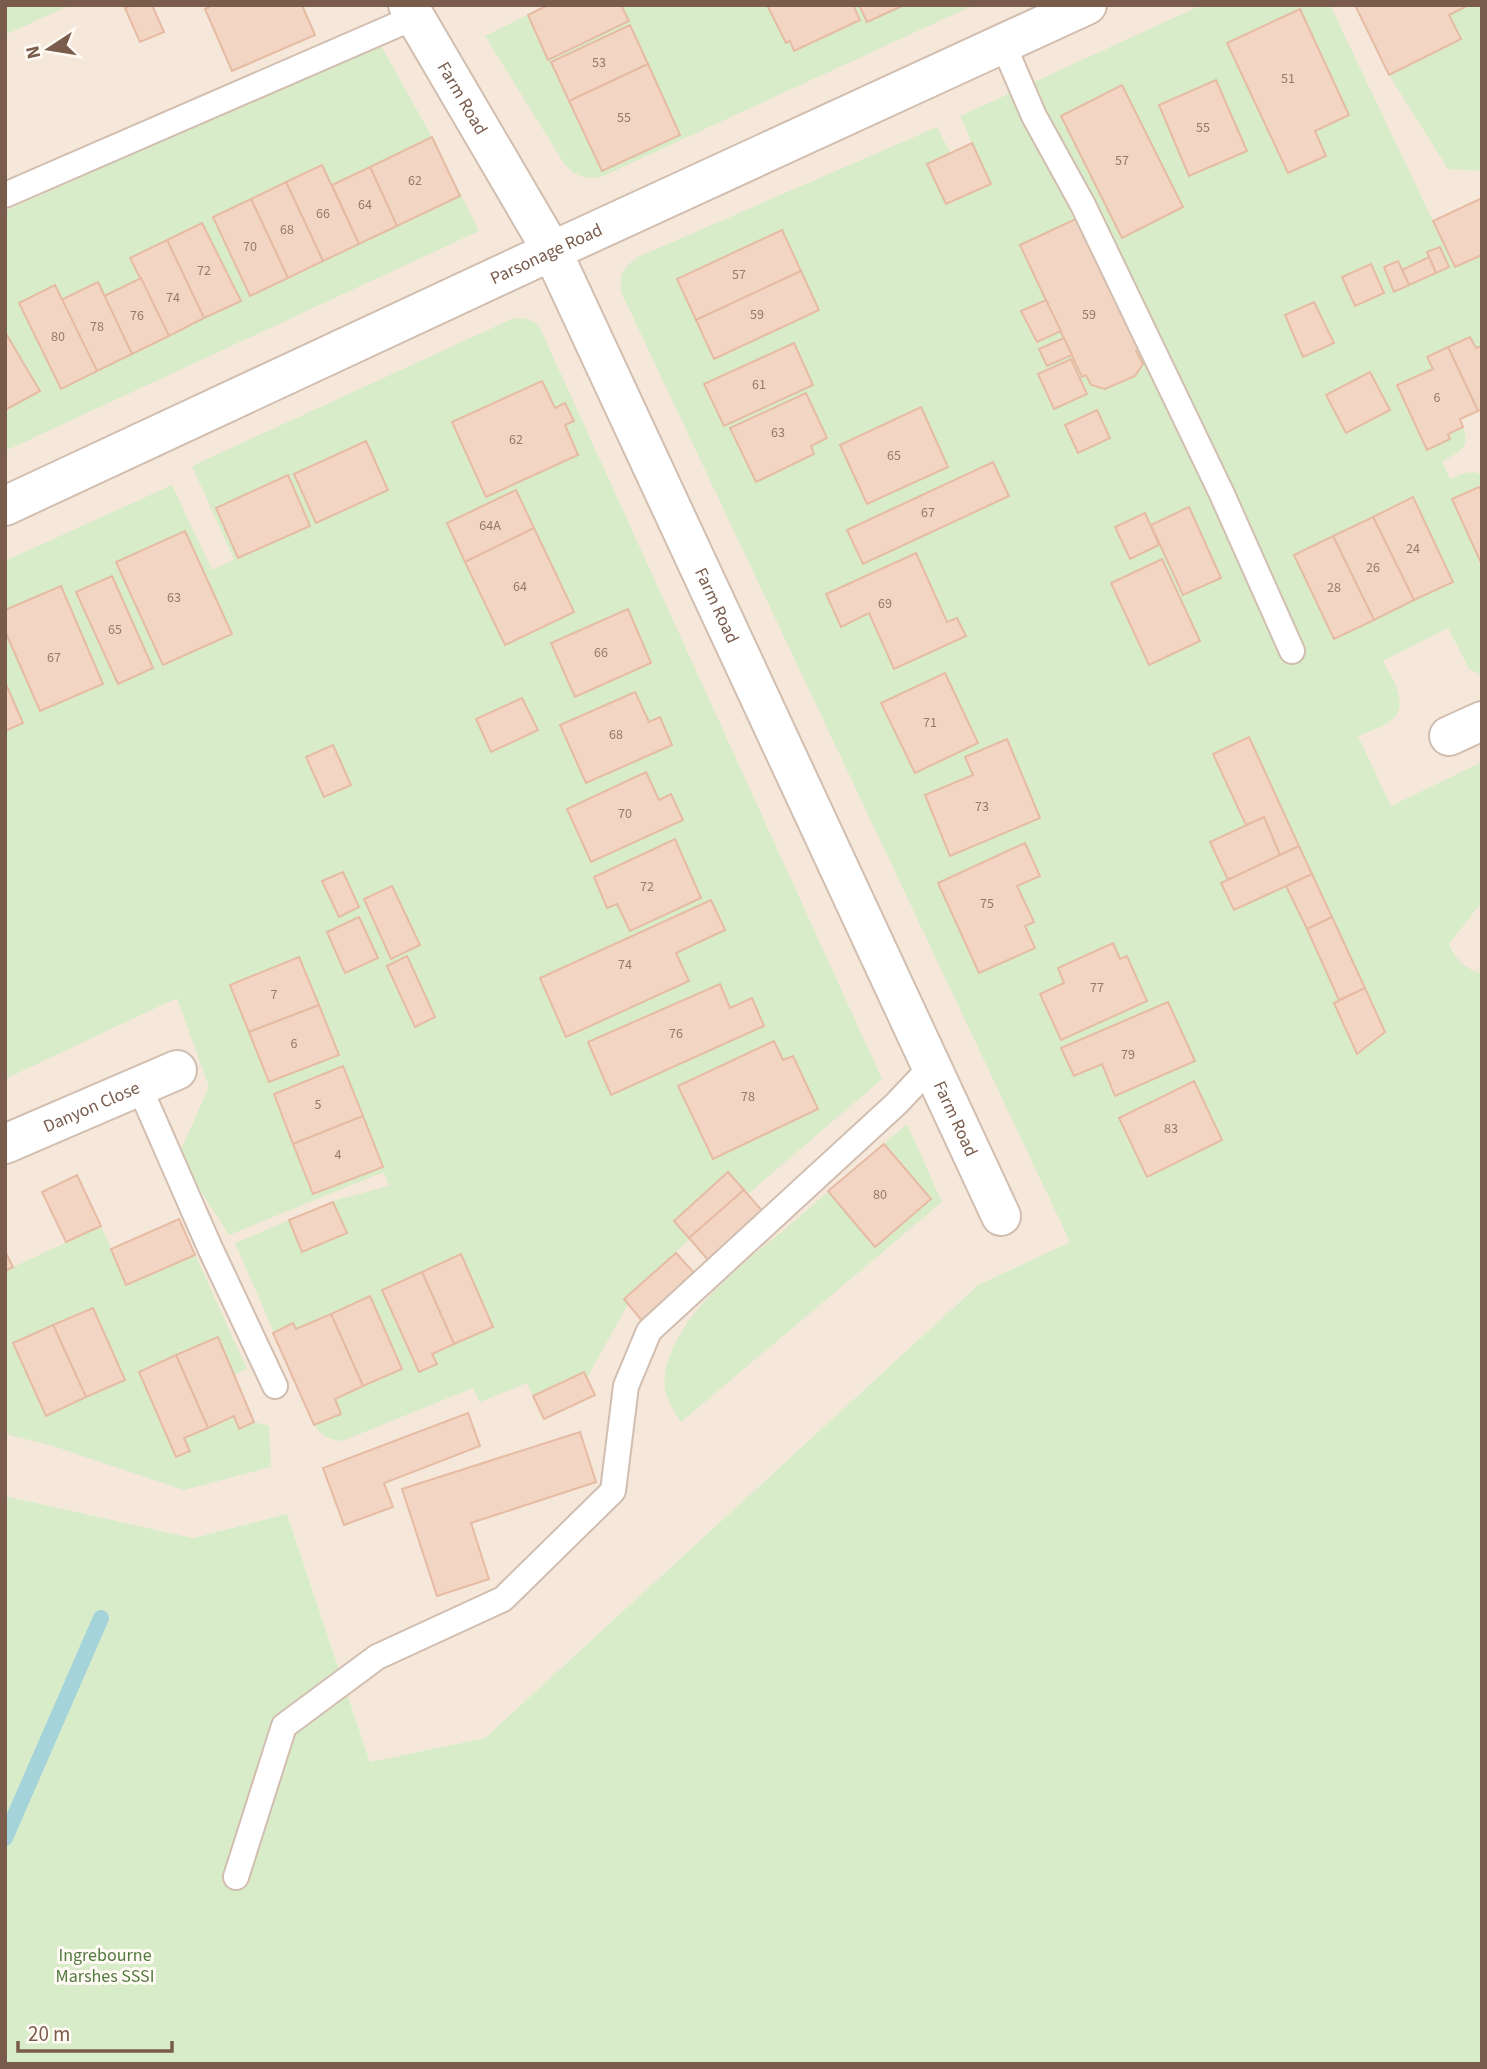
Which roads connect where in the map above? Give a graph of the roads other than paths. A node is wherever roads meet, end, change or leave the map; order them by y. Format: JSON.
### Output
{"nodes":[{"id":1,"x":1087,"y":5,"type":"edge"},
{"id":2,"x":412,"y":11,"type":"edge"},
{"id":3,"x":1003,"y":44,"type":"junction"},
{"id":4,"x":5,"y":195,"type":"edge"},
{"id":5,"x":552,"y":251,"type":"junction"},
{"id":6,"x":5,"y":506,"type":"edge"},
{"id":7,"x":1292,"y":651,"type":"dead end"},
{"id":8,"x":932,"y":1066,"type":"junction"},
{"id":9,"x":177,"y":1070,"type":"dead end"},
{"id":10,"x":139,"y":1086,"type":"junction"},
{"id":11,"x":5,"y":1144,"type":"edge"},
{"id":12,"x":1001,"y":1216,"type":"dead end"},
{"id":13,"x":275,"y":1386,"type":"dead end"},
{"id":14,"x":236,"y":1877,"type":"dead end"}],
"edges":[{"from":1,"to":3,"type":"street","name":"Parsonage Road"},
{"from":2,"to":4,"type":"lane"},
{"from":2,"to":5,"type":"street","name":"Farm Road"},
{"from":3,"to":5,"type":"street","name":"Parsonage Road"},
{"from":3,"to":7,"type":"lane"},
{"from":5,"to":6,"type":"street","name":"Parsonage Road"},
{"from":5,"to":8,"type":"street","name":"Farm Road"},
{"from":8,"to":12,"type":"street","name":"Farm Road"},
{"from":8,"to":14,"type":"lane"},
{"from":9,"to":10,"type":"street","name":"Danyon Close"},
{"from":10,"to":11,"type":"street","name":"Danyon Close"},
{"from":10,"to":13,"type":"lane"}]}
